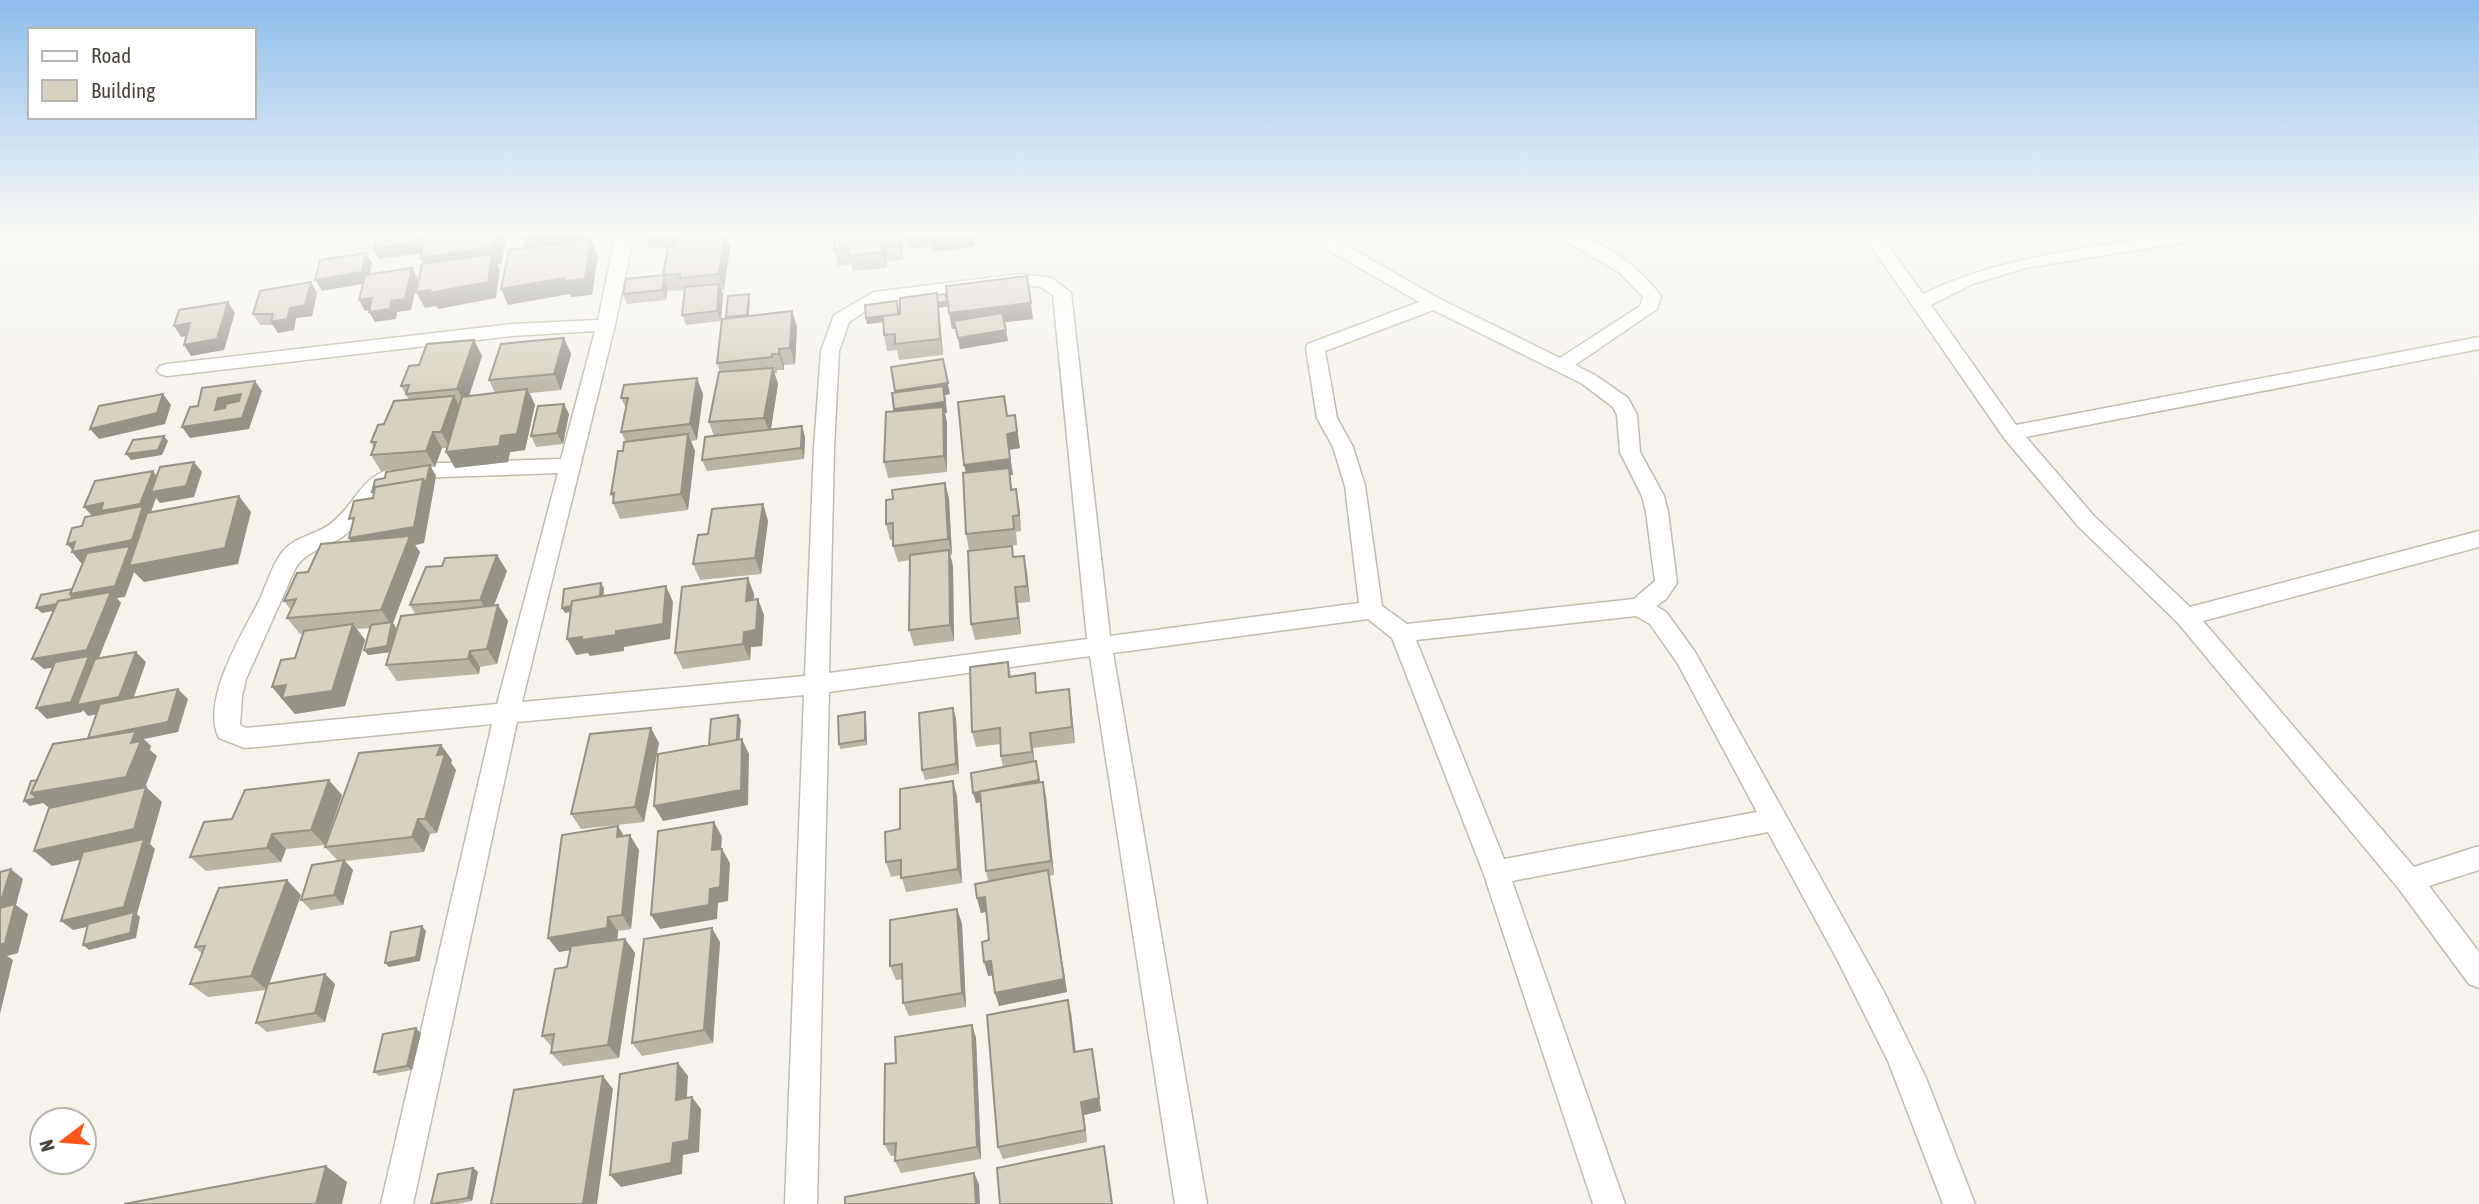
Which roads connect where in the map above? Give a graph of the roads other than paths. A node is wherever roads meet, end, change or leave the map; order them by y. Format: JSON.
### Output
{"nodes":[{"id":1,"x":613,"y":290,"type":"edge"},
{"id":2,"x":932,"y":290,"type":"edge"},
{"id":3,"x":1058,"y":290,"type":"edge"},
{"id":4,"x":1412,"y":290,"type":"edge"},
{"id":5,"x":1646,"y":290,"type":"edge"},
{"id":6,"x":1913,"y":290,"type":"edge"},
{"id":7,"x":1947,"y":290,"type":"edge"},
{"id":8,"x":1922,"y":302,"type":"junction"},
{"id":9,"x":1434,"y":303,"type":"junction"},
{"id":10,"x":606,"y":324,"type":"junction"},
{"id":11,"x":2479,"y":343,"type":"edge"},
{"id":12,"x":1561,"y":366,"type":"junction"},
{"id":13,"x":167,"y":370,"type":"dead end"},
{"id":14,"x":2011,"y":433,"type":"junction"},
{"id":15,"x":571,"y":466,"type":"junction"},
{"id":16,"x":2479,"y":539,"type":"edge"},
{"id":17,"x":1639,"y":607,"type":"junction"},
{"id":18,"x":1371,"y":610,"type":"junction"},
{"id":19,"x":2186,"y":617,"type":"junction"},
{"id":20,"x":1402,"y":633,"type":"junction"},
{"id":21,"x":1100,"y":647,"type":"junction"},
{"id":22,"x":816,"y":684,"type":"junction"},
{"id":23,"x":507,"y":713,"type":"junction"},
{"id":24,"x":1774,"y":820,"type":"junction"},
{"id":25,"x":2479,"y":858,"type":"edge"},
{"id":26,"x":1496,"y":872,"type":"junction"},
{"id":27,"x":2409,"y":881,"type":"junction"},
{"id":28,"x":2479,"y":975,"type":"edge"},
{"id":29,"x":397,"y":1204,"type":"edge"},
{"id":30,"x":801,"y":1204,"type":"edge"},
{"id":31,"x":1191,"y":1204,"type":"edge"},
{"id":32,"x":1609,"y":1204,"type":"edge"},
{"id":33,"x":1959,"y":1204,"type":"edge"}],
"edges":[{"from":1,"to":10,"type":"street"},
{"from":2,"to":22,"type":"street"},
{"from":3,"to":21,"type":"street"},
{"from":4,"to":9,"type":"street"},
{"from":5,"to":12,"type":"street"},
{"from":6,"to":8,"type":"street"},
{"from":7,"to":8,"type":"street"},
{"from":8,"to":14,"type":"street"},
{"from":9,"to":12,"type":"street"},
{"from":9,"to":18,"type":"street"},
{"from":10,"to":13,"type":"street"},
{"from":10,"to":15,"type":"street"},
{"from":11,"to":14,"type":"street"},
{"from":12,"to":17,"type":"street"},
{"from":14,"to":19,"type":"street"},
{"from":15,"to":23,"type":"street"},
{"from":15,"to":23,"type":"street"},
{"from":16,"to":19,"type":"street"},
{"from":17,"to":20,"type":"street"},
{"from":17,"to":24,"type":"street"},
{"from":18,"to":20,"type":"street"},
{"from":18,"to":21,"type":"street"},
{"from":19,"to":27,"type":"street"},
{"from":20,"to":26,"type":"street"},
{"from":21,"to":22,"type":"street"},
{"from":21,"to":31,"type":"street"},
{"from":22,"to":23,"type":"street"},
{"from":22,"to":30,"type":"street"},
{"from":23,"to":29,"type":"street"},
{"from":24,"to":26,"type":"street"},
{"from":24,"to":33,"type":"street"},
{"from":25,"to":27,"type":"street"},
{"from":26,"to":32,"type":"street"},
{"from":27,"to":28,"type":"street"}]}
